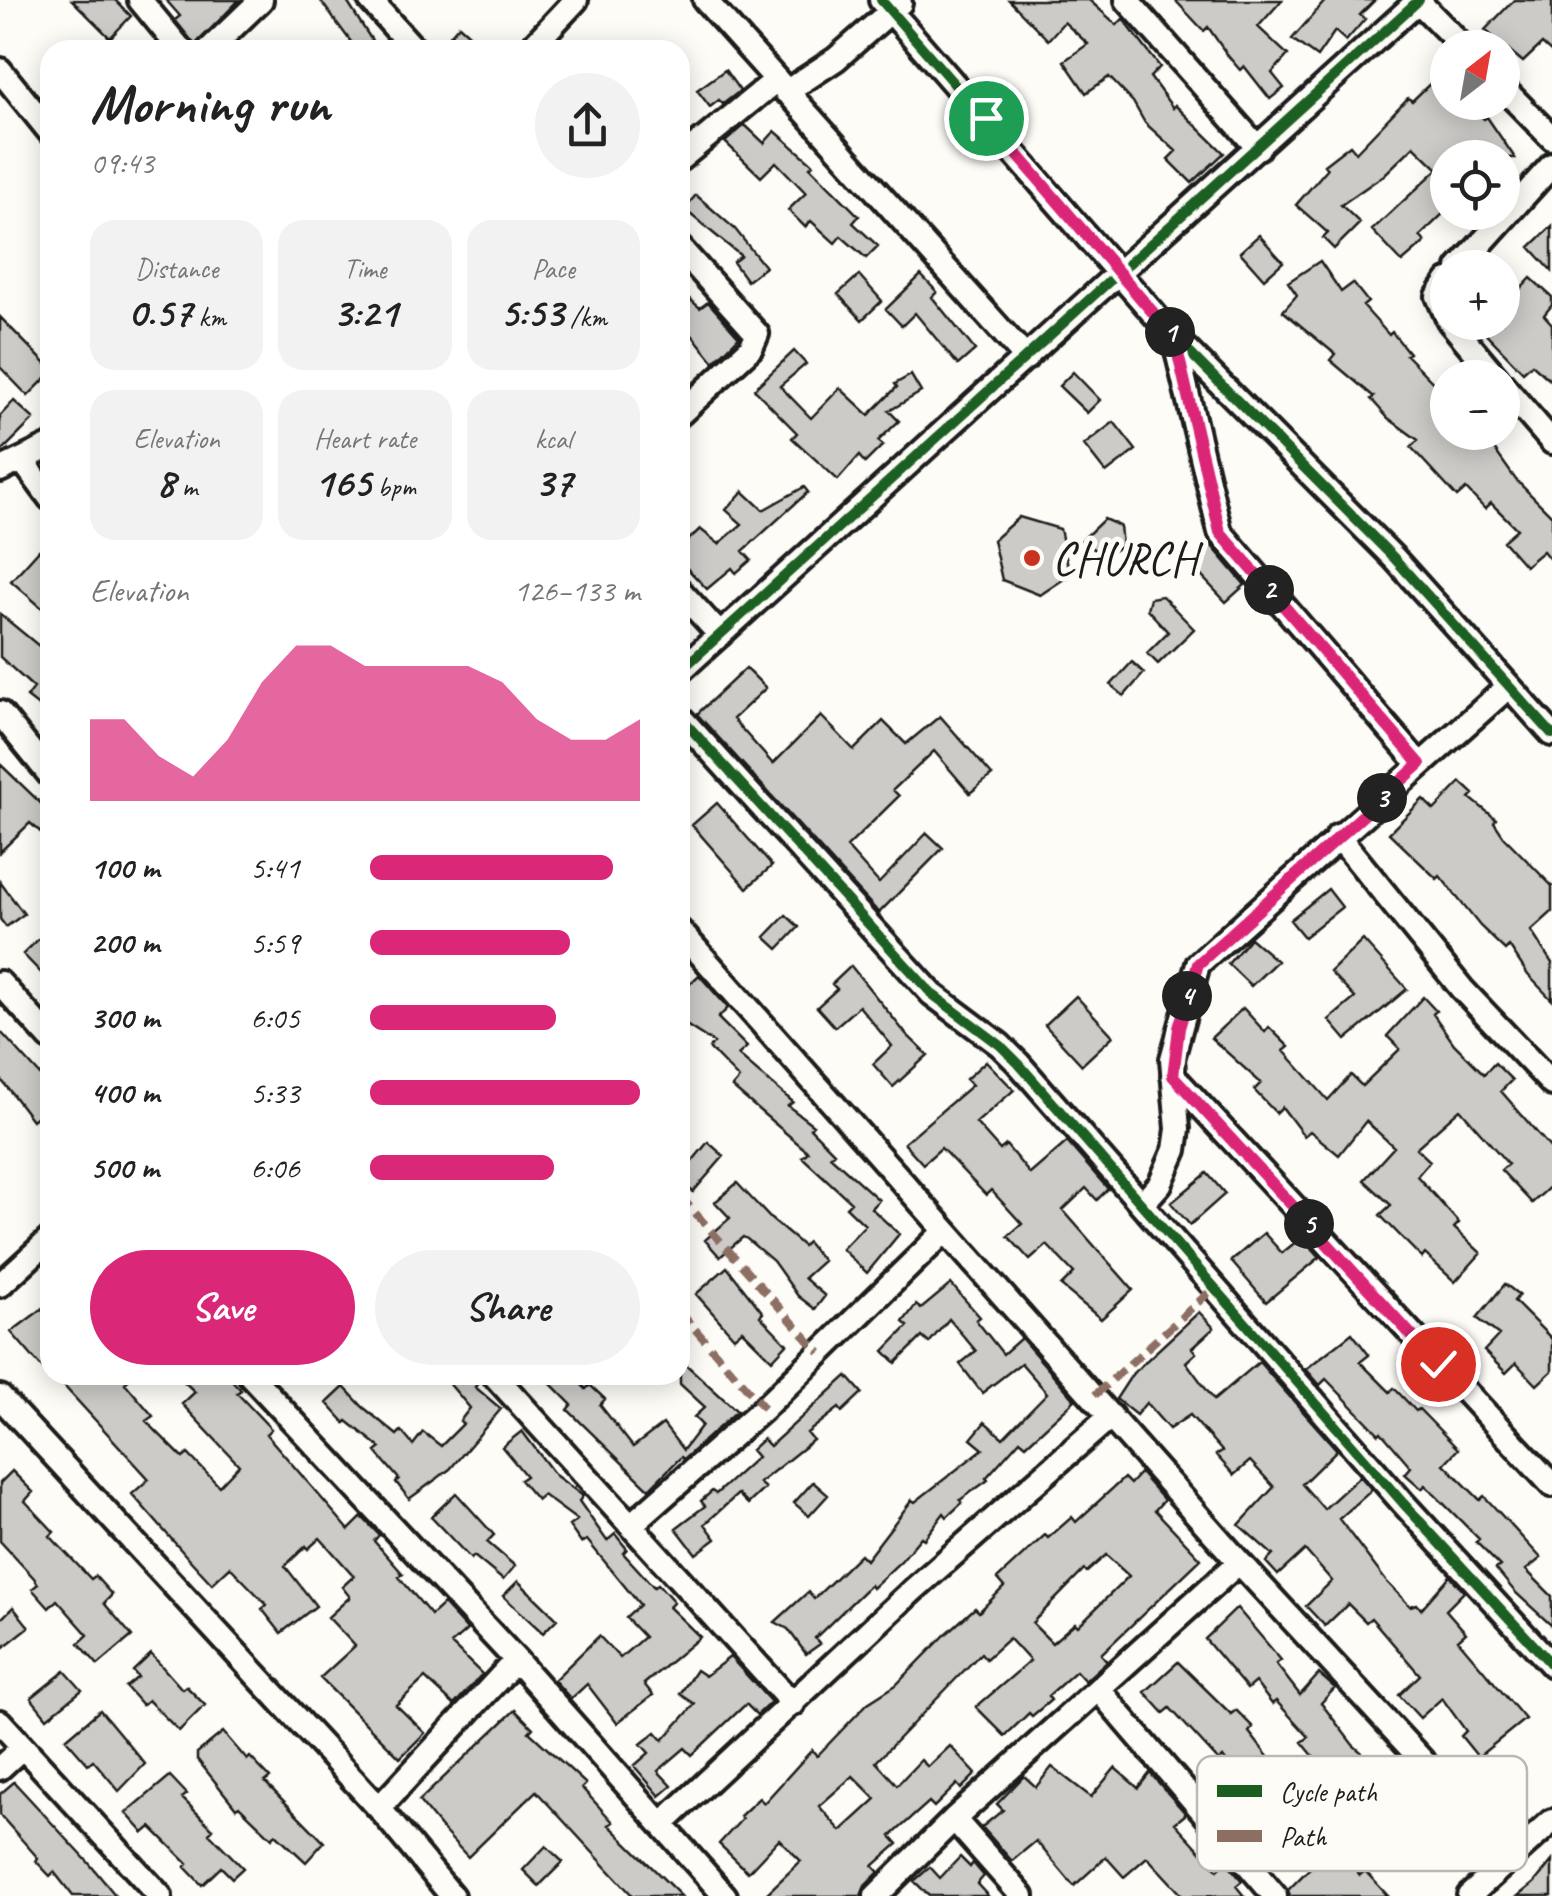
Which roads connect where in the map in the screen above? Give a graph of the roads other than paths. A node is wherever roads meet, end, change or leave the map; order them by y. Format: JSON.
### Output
{"nodes":[{"id":1,"x":140,"y":0,"type":"edge"},
{"id":2,"x":261,"y":0,"type":"edge"},
{"id":3,"x":370,"y":0,"type":"edge"},
{"id":4,"x":576,"y":0,"type":"edge"},
{"id":5,"x":705,"y":0,"type":"edge"},
{"id":6,"x":1127,"y":0,"type":"edge"},
{"id":7,"x":1419,"y":0,"type":"edge"},
{"id":8,"x":892,"y":4,"type":"edge"},
{"id":9,"x":1447,"y":30,"type":"edge"},
{"id":10,"x":173,"y":40,"type":"edge"},
{"id":11,"x":219,"y":40,"type":"edge"},
{"id":12,"x":406,"y":40,"type":"edge"},
{"id":13,"x":538,"y":40,"type":"edge"},
{"id":14,"x":0,"y":70,"type":"edge"},
{"id":15,"x":780,"y":87,"type":"junction"},
{"id":16,"x":1520,"y":106,"type":"edge"},
{"id":17,"x":40,"y":120,"type":"edge"},
{"id":18,"x":1552,"y":138,"type":"edge"},
{"id":19,"x":1258,"y":148,"type":"junction"},
{"id":20,"x":690,"y":152,"type":"edge"},
{"id":21,"x":1552,"y":165,"type":"edge"},
{"id":22,"x":1475,"y":250,"type":"edge"},
{"id":23,"x":690,"y":259,"type":"edge"},
{"id":24,"x":1119,"y":270,"type":"junction"},
{"id":25,"x":1174,"y":337,"type":"junction"},
{"id":26,"x":1465,"y":340,"type":"edge"},
{"id":27,"x":1026,"y":358,"type":"junction"},
{"id":28,"x":1482,"y":360,"type":"edge"},
{"id":29,"x":690,"y":405,"type":"edge"},
{"id":30,"x":1520,"y":405,"type":"edge"},
{"id":31,"x":1552,"y":442,"type":"edge"},
{"id":32,"x":40,"y":451,"type":"edge"},
{"id":33,"x":11,"y":465,"type":"edge"},
{"id":34,"x":40,"y":490,"type":"edge"},
{"id":35,"x":690,"y":602,"type":"edge"},
{"id":36,"x":720,"y":635,"type":"junction"},
{"id":37,"x":690,"y":662,"type":"edge"},
{"id":38,"x":1509,"y":686,"type":"junction"},
{"id":39,"x":0,"y":713,"type":"edge"},
{"id":40,"x":690,"y":728,"type":"edge"},
{"id":41,"x":1552,"y":734,"type":"edge"},
{"id":42,"x":40,"y":763,"type":"edge"},
{"id":43,"x":1420,"y":764,"type":"junction"},
{"id":44,"x":1338,"y":836,"type":"junction"},
{"id":45,"x":690,"y":942,"type":"edge"},
{"id":46,"x":0,"y":983,"type":"edge"},
{"id":47,"x":40,"y":1027,"type":"edge"},
{"id":48,"x":1173,"y":1076,"type":"junction"},
{"id":49,"x":1552,"y":1084,"type":"edge"},
{"id":50,"x":1144,"y":1203,"type":"junction"},
{"id":51,"x":944,"y":1232,"type":"junction"},
{"id":52,"x":40,"y":1248,"type":"edge"},
{"id":53,"x":0,"y":1284,"type":"edge"},
{"id":54,"x":259,"y":1385,"type":"edge"},
{"id":55,"x":503,"y":1385,"type":"edge"},
{"id":56,"x":0,"y":1397,"type":"edge"},
{"id":57,"x":1111,"y":1416,"type":"junction"},
{"id":58,"x":1552,"y":1485,"type":"edge"},
{"id":59,"x":632,"y":1524,"type":"junction"},
{"id":60,"x":1240,"y":1562,"type":"junction"},
{"id":61,"x":516,"y":1660,"type":"junction"},
{"id":62,"x":1552,"y":1665,"type":"edge"},
{"id":63,"x":1099,"y":1690,"type":"junction"},
{"id":64,"x":793,"y":1704,"type":"junction"},
{"id":65,"x":0,"y":1722,"type":"edge"},
{"id":66,"x":23,"y":1747,"type":"junction"},
{"id":67,"x":1418,"y":1756,"type":"edge"},
{"id":68,"x":0,"y":1768,"type":"edge"},
{"id":69,"x":1197,"y":1804,"type":"edge"},
{"id":70,"x":379,"y":1808,"type":"junction"},
{"id":71,"x":954,"y":1820,"type":"junction"},
{"id":72,"x":1552,"y":1821,"type":"edge"},
{"id":73,"x":662,"y":1824,"type":"junction"},
{"id":74,"x":1527,"y":1843,"type":"edge"},
{"id":75,"x":1255,"y":1871,"type":"edge"},
{"id":76,"x":1496,"y":1871,"type":"edge"},
{"id":77,"x":160,"y":1896,"type":"edge"},
{"id":78,"x":452,"y":1896,"type":"edge"},
{"id":79,"x":725,"y":1896,"type":"edge"},
{"id":80,"x":876,"y":1896,"type":"edge"},
{"id":81,"x":1022,"y":1896,"type":"edge"},
{"id":82,"x":1276,"y":1896,"type":"edge"},
{"id":83,"x":1468,"y":1896,"type":"edge"}],
"edges":[{"from":1,"to":10,"type":"street"},
{"from":2,"to":11,"type":"street"},
{"from":3,"to":12,"type":"street"},
{"from":4,"to":13,"type":"street"},
{"from":5,"to":15,"type":"street"},
{"from":6,"to":19,"type":"street"},
{"from":7,"to":9,"type":"street"},
{"from":7,"to":19,"type":"street"},
{"from":8,"to":15,"type":"street"},
{"from":8,"to":24,"type":"street"},
{"from":14,"to":17,"type":"street"},
{"from":15,"to":20,"type":"street"},
{"from":15,"to":27,"type":"street"},
{"from":16,"to":18,"type":"street"},
{"from":19,"to":24,"type":"street"},
{"from":21,"to":22,"type":"street"},
{"from":23,"to":29,"type":"street"},
{"from":24,"to":25,"type":"street"},
{"from":24,"to":27,"type":"street"},
{"from":25,"to":38,"type":"street"},
{"from":25,"to":43,"type":"street"},
{"from":26,"to":28,"type":"street"},
{"from":27,"to":36,"type":"street"},
{"from":30,"to":31,"type":"street"},
{"from":32,"to":33,"type":"street"},
{"from":33,"to":34,"type":"street"},
{"from":35,"to":36,"type":"street"},
{"from":36,"to":37,"type":"street"},
{"from":38,"to":41,"type":"street"},
{"from":38,"to":43,"type":"street"},
{"from":39,"to":42,"type":"street"},
{"from":40,"to":50,"type":"street"},
{"from":43,"to":44,"type":"street"},
{"from":44,"to":48,"type":"street"},
{"from":44,"to":49,"type":"street"},
{"from":45,"to":51,"type":"street"},
{"from":46,"to":47,"type":"street"},
{"from":48,"to":50,"type":"street"},
{"from":48,"to":58,"type":"street"},
{"from":50,"to":62,"type":"street"},
{"from":51,"to":57,"type":"street"},
{"from":51,"to":59,"type":"street"},
{"from":52,"to":53,"type":"street"},
{"from":54,"to":61,"type":"street"},
{"from":55,"to":59,"type":"street"},
{"from":56,"to":70,"type":"street"},
{"from":57,"to":60,"type":"street"},
{"from":57,"to":64,"type":"street"},
{"from":59,"to":64,"type":"street"},
{"from":60,"to":63,"type":"street"},
{"from":60,"to":67,"type":"street"},
{"from":61,"to":70,"type":"street"},
{"from":61,"to":73,"type":"street"},
{"from":63,"to":69,"type":"street"},
{"from":63,"to":71,"type":"street"},
{"from":64,"to":73,"type":"street"},
{"from":65,"to":66,"type":"street"},
{"from":66,"to":68,"type":"street"},
{"from":66,"to":77,"type":"street"},
{"from":70,"to":78,"type":"street"},
{"from":71,"to":80,"type":"street"},
{"from":71,"to":81,"type":"street"},
{"from":72,"to":74,"type":"street"},
{"from":73,"to":79,"type":"street"},
{"from":75,"to":82,"type":"street"},
{"from":76,"to":83,"type":"street"}]}
